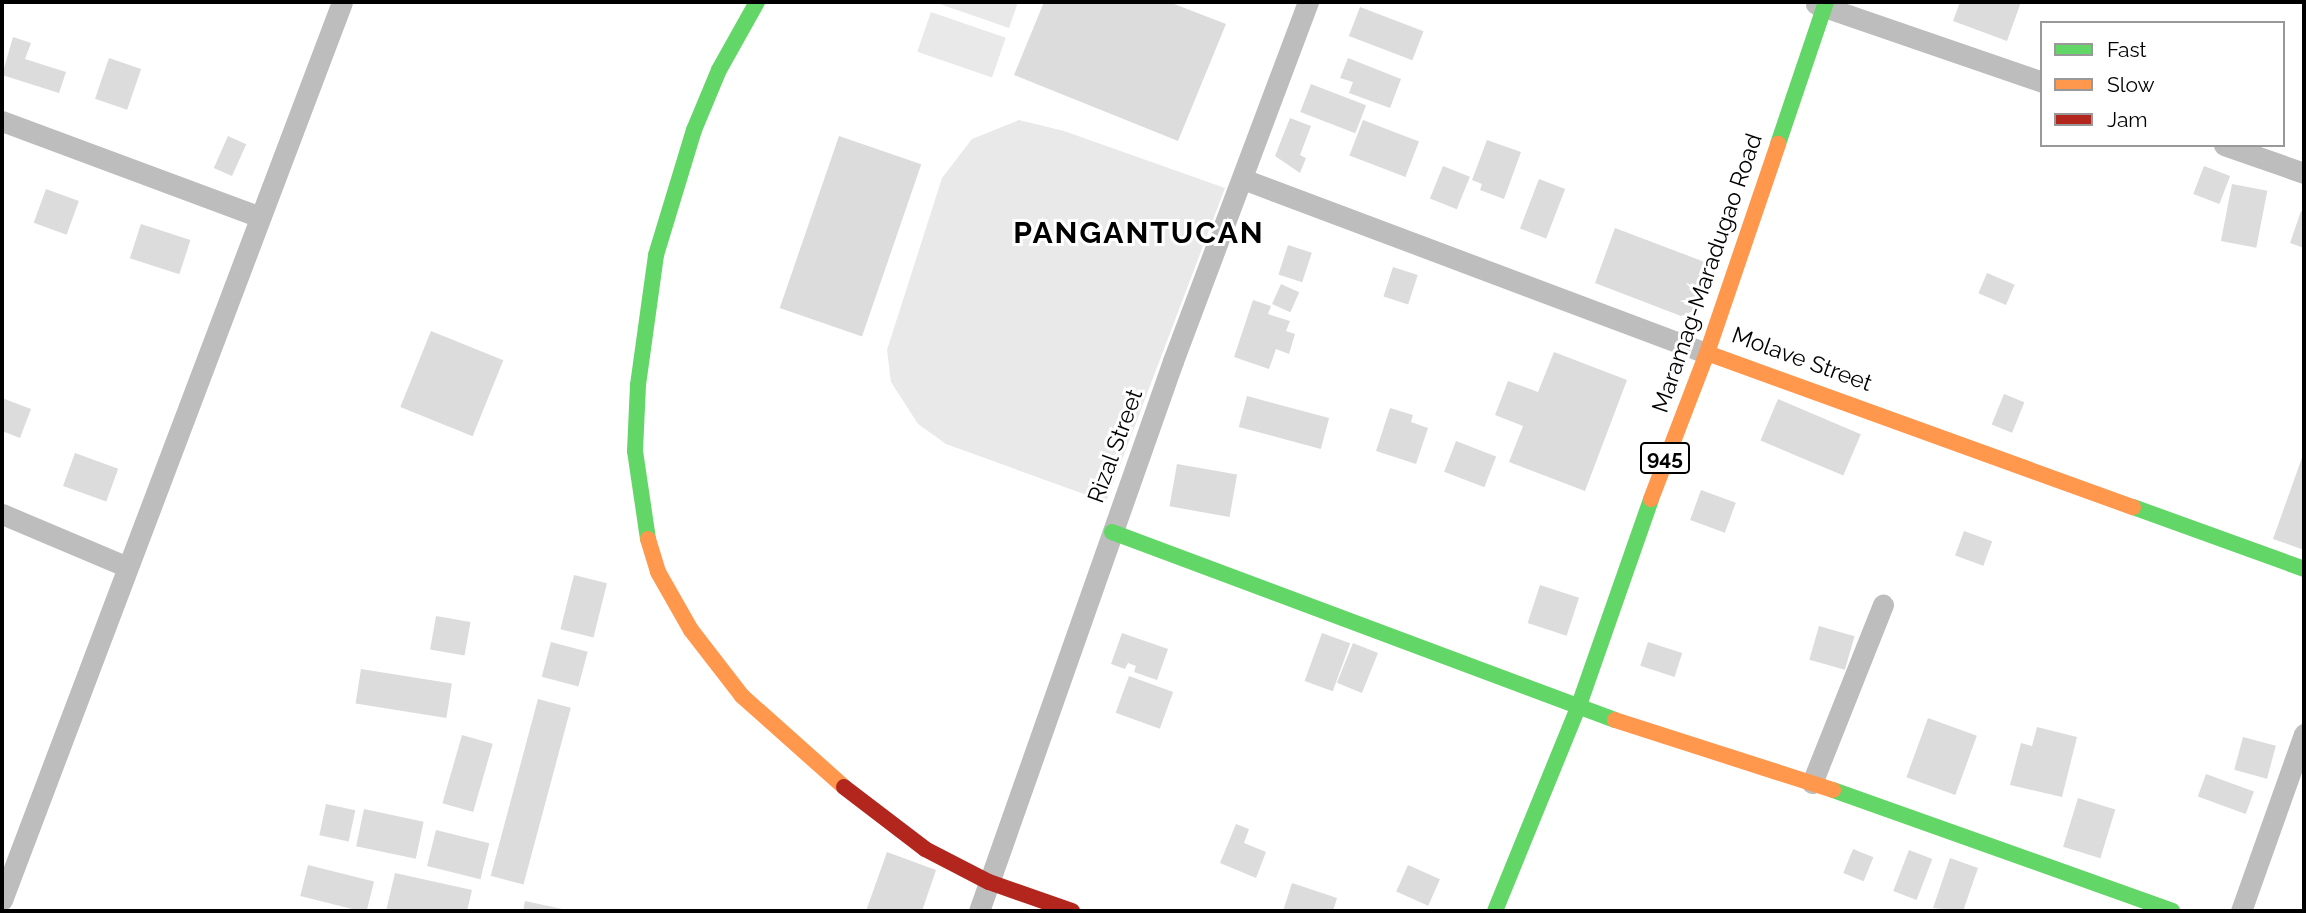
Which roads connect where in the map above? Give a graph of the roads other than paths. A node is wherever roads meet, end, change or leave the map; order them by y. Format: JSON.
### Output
{"nodes":[{"id":1,"x":342,"y":2,"type":"edge"},
{"id":2,"x":757,"y":2,"type":"edge"},
{"id":3,"x":1308,"y":2,"type":"edge"},
{"id":4,"x":1820,"y":3,"type":"edge"},
{"id":5,"x":2040,"y":81,"type":"edge"},
{"id":6,"x":2,"y":121,"type":"edge"},
{"id":7,"x":2230,"y":147,"type":"edge"},
{"id":8,"x":2304,"y":173,"type":"edge"},
{"id":9,"x":1243,"y":179,"type":"junction"},
{"id":10,"x":257,"y":216,"type":"junction"},
{"id":11,"x":1707,"y":353,"type":"junction"},
{"id":12,"x":2,"y":514,"type":"edge"},
{"id":13,"x":1112,"y":532,"type":"junction"},
{"id":14,"x":125,"y":566,"type":"junction"},
{"id":15,"x":2304,"y":569,"type":"edge"},
{"id":16,"x":1882,"y":605,"type":"dead end"},
{"id":17,"x":1578,"y":708,"type":"junction"},
{"id":18,"x":2304,"y":734,"type":"edge"},
{"id":19,"x":1812,"y":783,"type":"junction"},
{"id":20,"x":989,"y":882,"type":"junction"},
{"id":21,"x":2,"y":900,"type":"edge"},
{"id":22,"x":979,"y":911,"type":"edge"},
{"id":23,"x":1072,"y":911,"type":"edge"},
{"id":24,"x":1495,"y":911,"type":"edge"},
{"id":25,"x":2172,"y":911,"type":"edge"},
{"id":26,"x":2241,"y":911,"type":"edge"}],
"edges":[{"from":1,"to":10,"type":"street"},
{"from":2,"to":20,"type":"street"},
{"from":3,"to":9,"type":"street","name":"Rizal Street"},
{"from":4,"to":5,"type":"street"},
{"from":4,"to":11,"type":"street","name":"Maramag-Maradugao Road","number":"945"},
{"from":6,"to":10,"type":"street"},
{"from":7,"to":8,"type":"street"},
{"from":9,"to":11,"type":"street","name":"Molave Street"},
{"from":9,"to":13,"type":"street","name":"Rizal Street"},
{"from":10,"to":14,"type":"street"},
{"from":11,"to":15,"type":"street","name":"Molave Street"},
{"from":11,"to":17,"type":"street","name":"Maramag-Maradugao Road","number":"945"},
{"from":12,"to":14,"type":"street"},
{"from":13,"to":17,"type":"street"},
{"from":13,"to":20,"type":"street","name":"Rizal Street"},
{"from":14,"to":21,"type":"street"},
{"from":16,"to":19,"type":"street"},
{"from":17,"to":19,"type":"street"},
{"from":17,"to":24,"type":"street","name":"Maramag-Maradugao Road","number":"945"},
{"from":18,"to":26,"type":"street"},
{"from":19,"to":25,"type":"street"},
{"from":20,"to":22,"type":"street","name":"Rizal Street"},
{"from":20,"to":23,"type":"street"}]}
